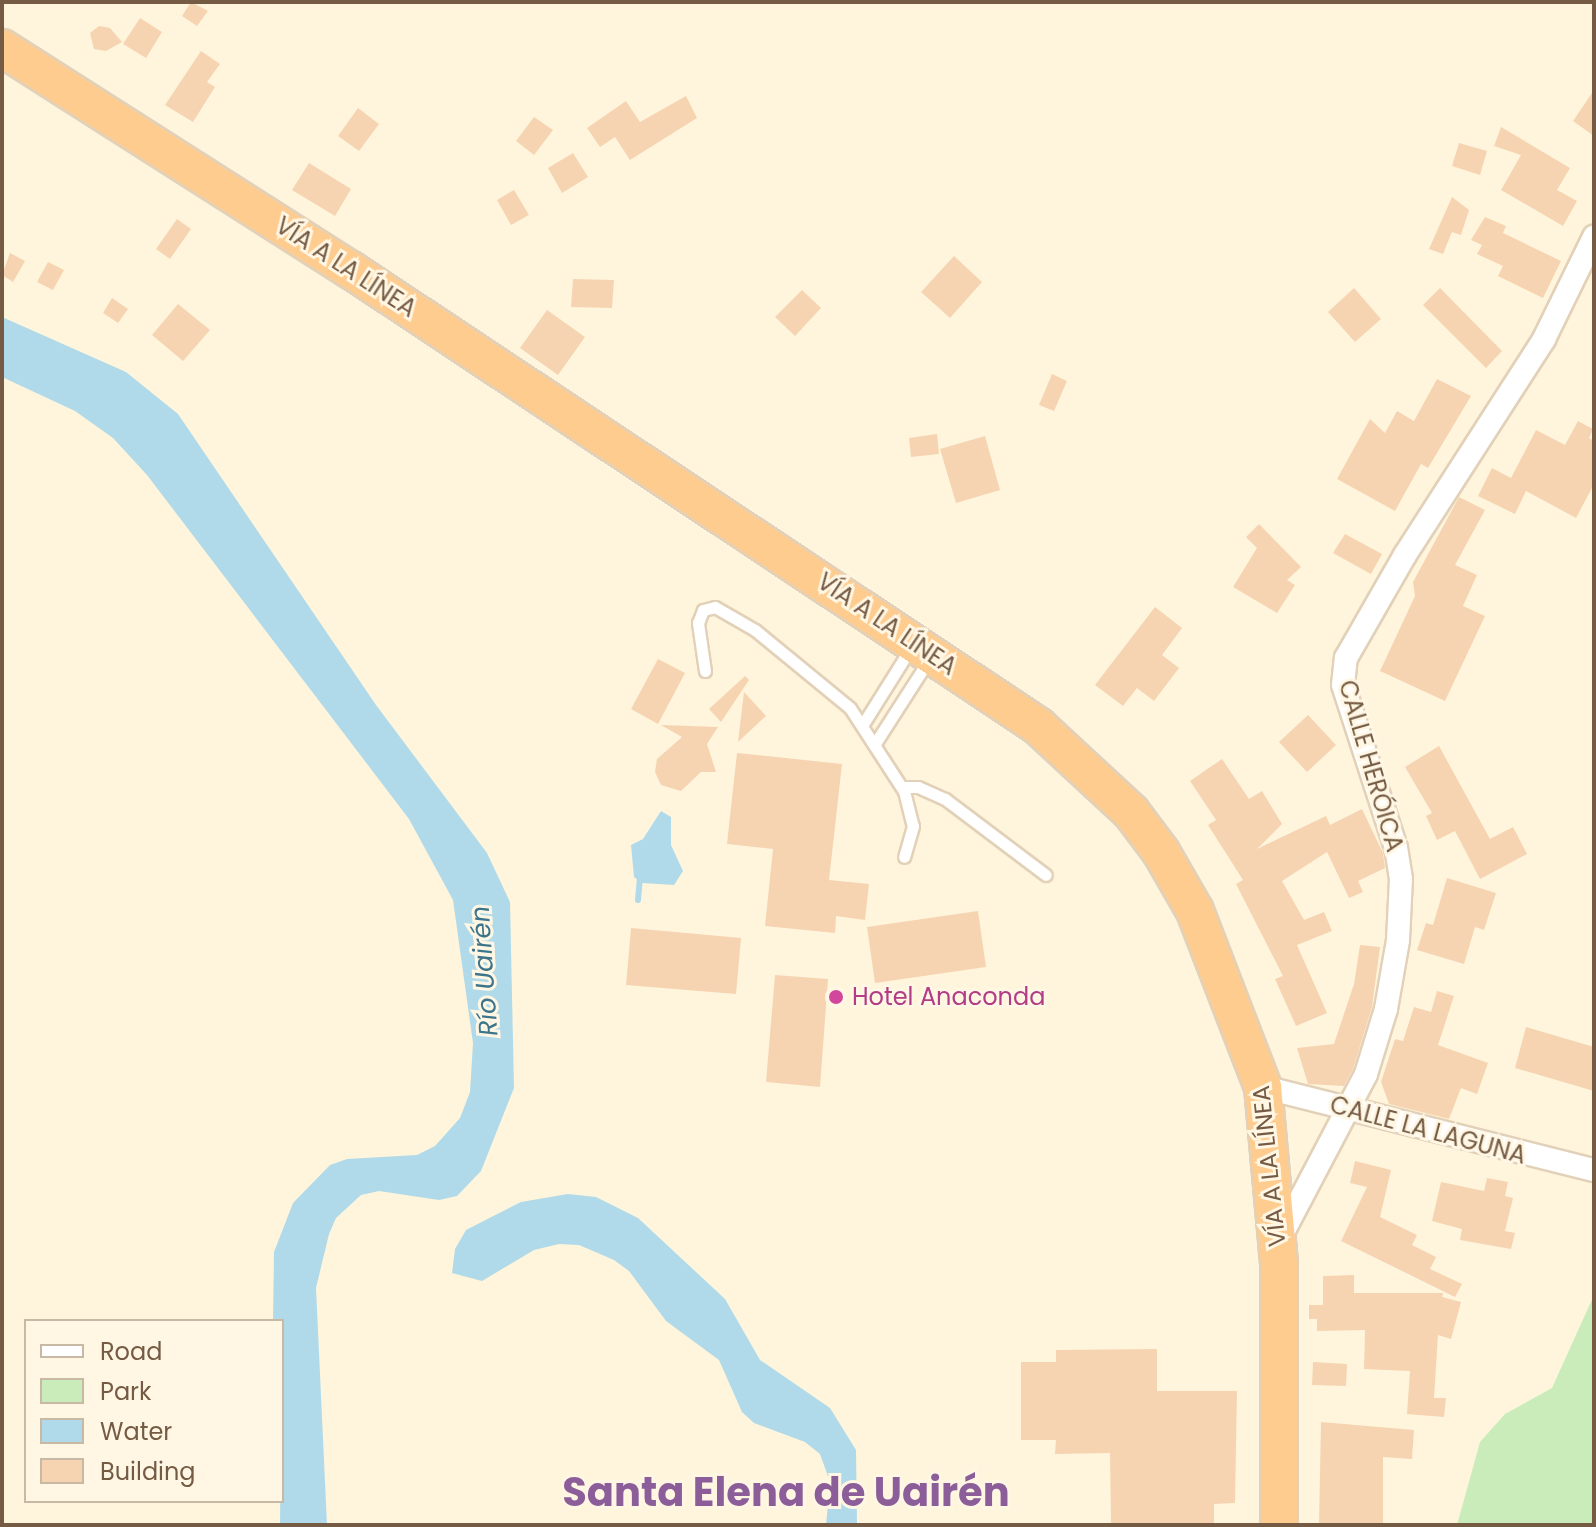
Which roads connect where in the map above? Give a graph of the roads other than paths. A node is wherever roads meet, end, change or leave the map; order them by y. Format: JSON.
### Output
{"nodes":[{"id":1,"x":2,"y":48,"type":"edge"},
{"id":2,"x":1594,"y":237,"type":"edge"},
{"id":3,"x":924,"y":648,"type":"junction"},
{"id":4,"x":705,"y":671,"type":"dead end"},
{"id":5,"x":863,"y":724,"type":"junction"},
{"id":6,"x":876,"y":742,"type":"junction"},
{"id":7,"x":902,"y":787,"type":"junction"},
{"id":8,"x":904,"y":857,"type":"dead end"},
{"id":9,"x":1046,"y":875,"type":"dead end"},
{"id":10,"x":1263,"y":1087,"type":"junction"},
{"id":11,"x":1350,"y":1110,"type":"junction"},
{"id":12,"x":1594,"y":1170,"type":"edge"},
{"id":13,"x":1278,"y":1242,"type":"junction"},
{"id":14,"x":1279,"y":1525,"type":"edge"}],
"edges":[{"from":1,"to":3,"type":"highway","name":"VÍA A LA LÍNEA"},
{"from":2,"to":11,"type":"street","name":"CALLE HERÓICA"},
{"from":3,"to":5,"type":"lane"},
{"from":3,"to":6,"type":"lane"},
{"from":3,"to":10,"type":"highway","name":"VÍA A LA LÍNEA"},
{"from":4,"to":5,"type":"lane"},
{"from":5,"to":6,"type":"lane"},
{"from":6,"to":7,"type":"lane"},
{"from":7,"to":8,"type":"lane"},
{"from":7,"to":9,"type":"lane"},
{"from":10,"to":11,"type":"street","name":"CALLE LA LAGUNA"},
{"from":10,"to":13,"type":"highway","name":"VÍA A LA LÍNEA"},
{"from":11,"to":12,"type":"street","name":"CALLE LA LAGUNA"},
{"from":11,"to":13,"type":"street","name":"CALLE HERÓICA"},
{"from":13,"to":14,"type":"highway","name":"VÍA A LA LÍNEA"}]}
